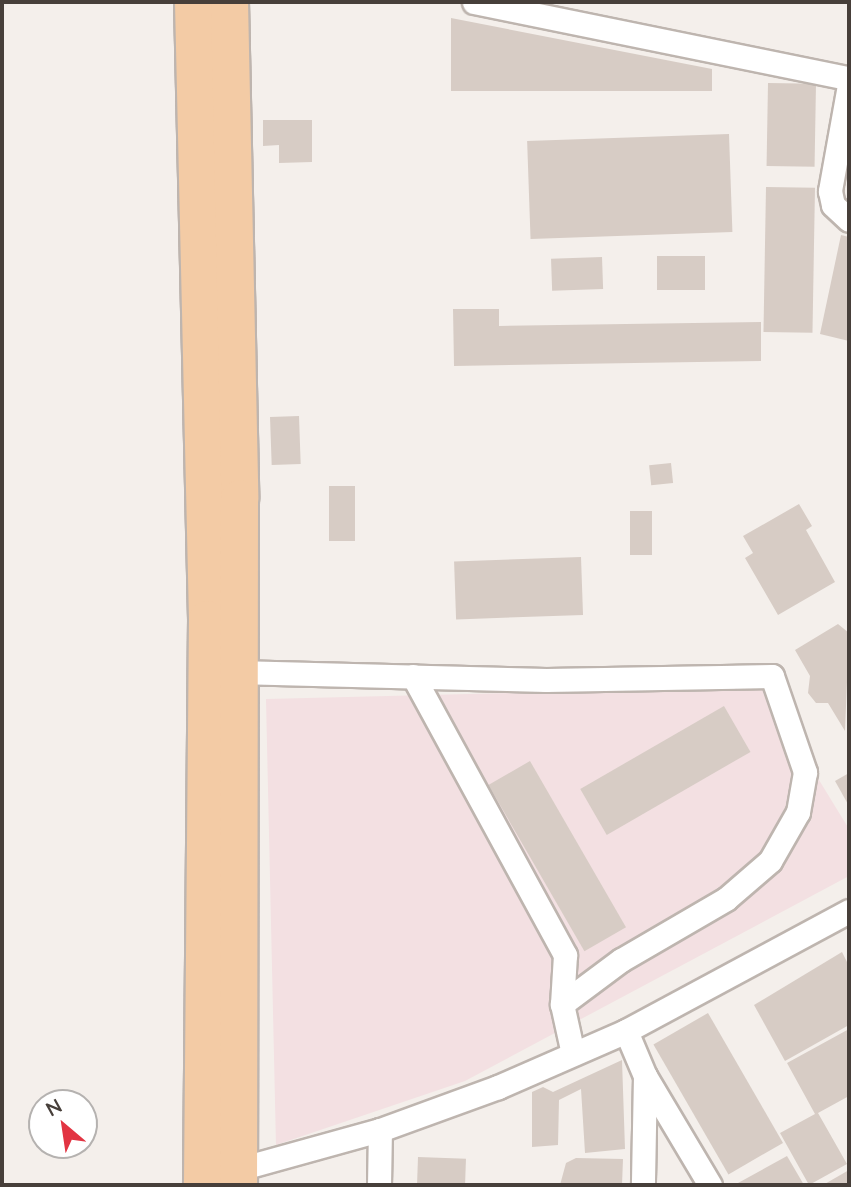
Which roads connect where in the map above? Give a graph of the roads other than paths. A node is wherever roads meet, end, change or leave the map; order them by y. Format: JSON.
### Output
{"nodes":[{"id":1,"x":193,"y":2,"type":"edge"},
{"id":2,"x":229,"y":2,"type":"edge"},
{"id":3,"x":474,"y":2,"type":"edge"},
{"id":4,"x":849,"y":78,"type":"edge"},
{"id":5,"x":849,"y":85,"type":"edge"},
{"id":6,"x":849,"y":220,"type":"edge"},
{"id":7,"x":236,"y":672,"type":"junction"},
{"id":8,"x":414,"y":676,"type":"junction"},
{"id":9,"x":846,"y":921,"type":"edge"},
{"id":10,"x":562,"y":1004,"type":"junction"},
{"id":11,"x":626,"y":1031,"type":"junction"},
{"id":12,"x":573,"y":1055,"type":"junction"},
{"id":13,"x":645,"y":1076,"type":"junction"},
{"id":14,"x":380,"y":1130,"type":"junction"},
{"id":15,"x":238,"y":1177,"type":"edge"},
{"id":16,"x":202,"y":1185,"type":"edge"},
{"id":17,"x":379,"y":1185,"type":"edge"},
{"id":18,"x":643,"y":1185,"type":"edge"},
{"id":19,"x":710,"y":1185,"type":"edge"}],
"edges":[{"from":1,"to":16,"type":"main road"},
{"from":2,"to":7,"type":"main road"},
{"from":3,"to":4,"type":"street"},
{"from":5,"to":6,"type":"street"},
{"from":7,"to":8,"type":"street"},
{"from":7,"to":15,"type":"main road"},
{"from":8,"to":10,"type":"street"},
{"from":8,"to":10,"type":"street"},
{"from":9,"to":11,"type":"street"},
{"from":10,"to":12,"type":"street"},
{"from":11,"to":12,"type":"street"},
{"from":11,"to":13,"type":"street"},
{"from":12,"to":14,"type":"street"},
{"from":13,"to":18,"type":"street"},
{"from":13,"to":19,"type":"street"},
{"from":14,"to":15,"type":"street"},
{"from":14,"to":17,"type":"street"}]}
